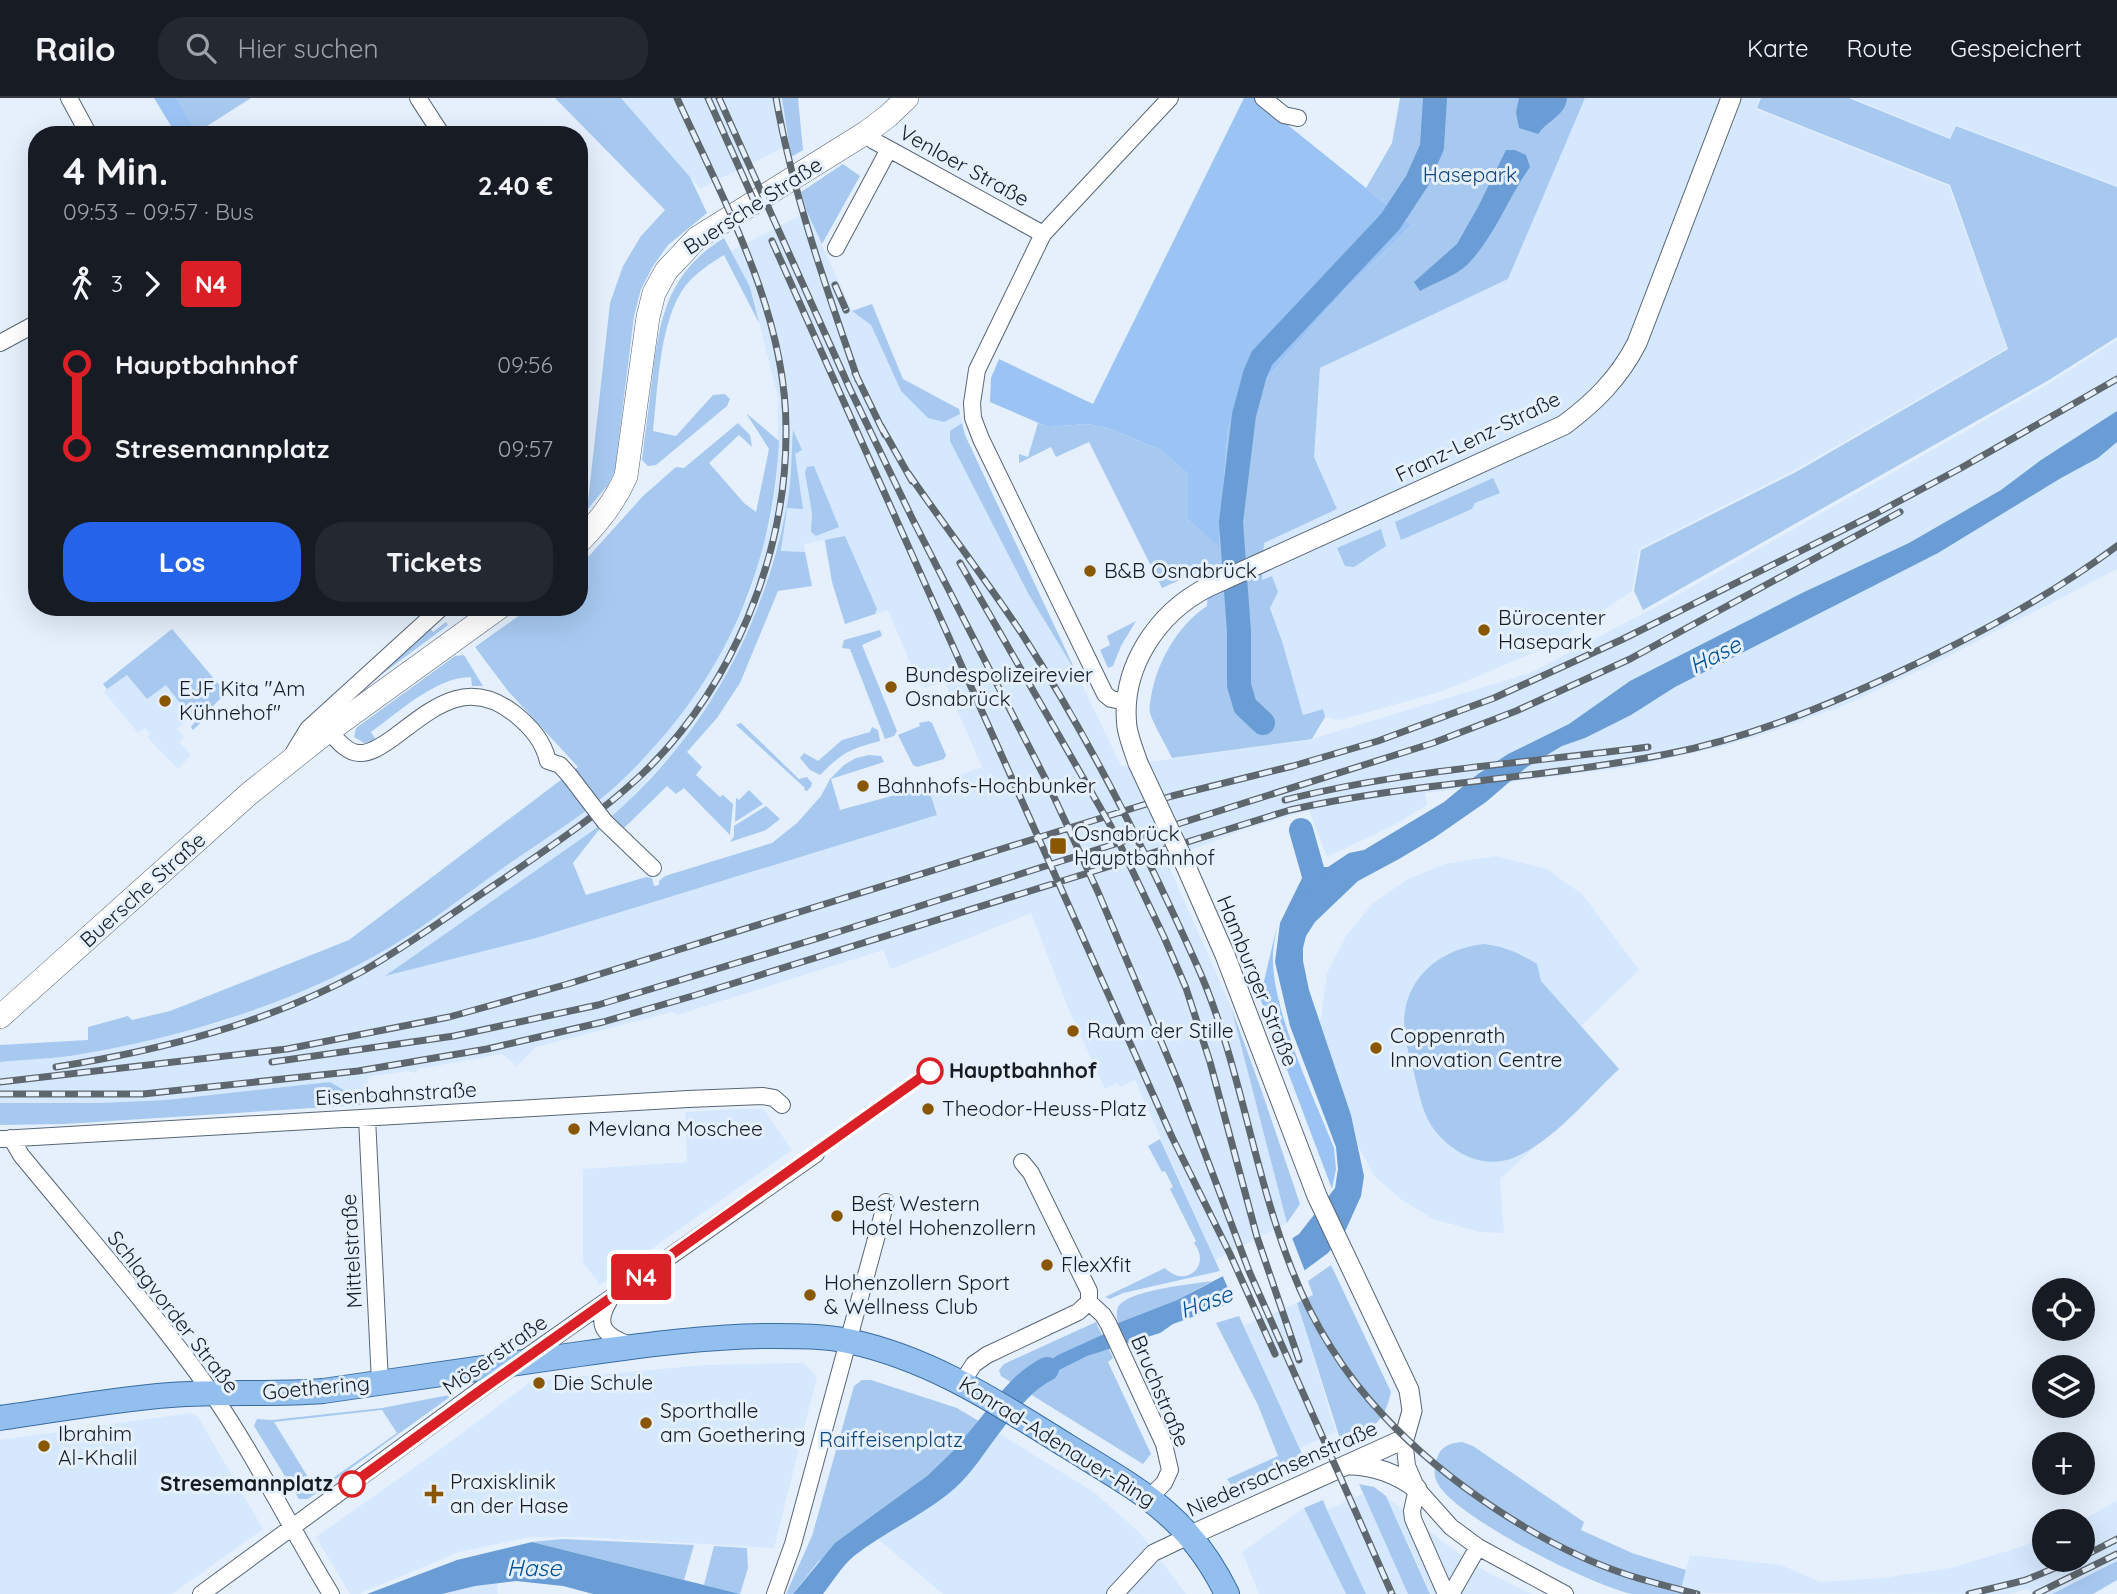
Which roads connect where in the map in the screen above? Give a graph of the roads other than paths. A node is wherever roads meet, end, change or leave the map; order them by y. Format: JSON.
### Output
{"nodes":[{"id":1,"x":69,"y":98,"type":"edge"},
{"id":2,"x":418,"y":98,"type":"edge"},
{"id":3,"x":907,"y":98,"type":"edge"},
{"id":4,"x":1170,"y":98,"type":"edge"},
{"id":5,"x":1263,"y":98,"type":"edge"},
{"id":6,"x":1731,"y":98,"type":"edge"},
{"id":7,"x":1298,"y":118,"type":"dead end"},
{"id":8,"x":84,"y":126,"type":"edge"},
{"id":9,"x":436,"y":126,"type":"edge"},
{"id":10,"x":867,"y":132,"type":"junction"},
{"id":11,"x":889,"y":149,"type":"junction"},
{"id":12,"x":1043,"y":234,"type":"junction"},
{"id":13,"x":836,"y":248,"type":"dead end"},
{"id":14,"x":28,"y":328,"type":"edge"},
{"id":15,"x":0,"y":343,"type":"edge"},
{"id":16,"x":588,"y":531,"type":"edge"},
{"id":17,"x":432,"y":616,"type":"edge"},
{"id":18,"x":488,"y":616,"type":"edge"},
{"id":19,"x":1127,"y":702,"type":"junction"},
{"id":20,"x":330,"y":732,"type":"junction"},
{"id":21,"x":287,"y":763,"type":"junction"},
{"id":22,"x":653,"y":868,"type":"dead end"},
{"id":23,"x":0,"y":1017,"type":"edge"},
{"id":24,"x":782,"y":1105,"type":"dead end"},
{"id":25,"x":367,"y":1118,"type":"junction"},
{"id":26,"x":5,"y":1138,"type":"edge"},
{"id":27,"x":816,"y":1154,"type":"dead end"},
{"id":28,"x":1027,"y":1167,"type":"dead end"},
{"id":29,"x":886,"y":1202,"type":"dead end"},
{"id":30,"x":1089,"y":1296,"type":"junction"},
{"id":31,"x":611,"y":1299,"type":"junction"},
{"id":32,"x":848,"y":1341,"type":"junction"},
{"id":33,"x":632,"y":1346,"type":"junction"},
{"id":34,"x":519,"y":1362,"type":"junction"},
{"id":35,"x":380,"y":1382,"type":"junction"},
{"id":36,"x":962,"y":1382,"type":"junction"},
{"id":37,"x":211,"y":1392,"type":"junction"},
{"id":38,"x":4,"y":1419,"type":"edge"},
{"id":39,"x":1404,"y":1439,"type":"junction"},
{"id":40,"x":1348,"y":1465,"type":"junction"},
{"id":41,"x":1417,"y":1489,"type":"junction"},
{"id":42,"x":1149,"y":1498,"type":"junction"},
{"id":43,"x":291,"y":1528,"type":"junction"},
{"id":44,"x":1191,"y":1535,"type":"junction"},
{"id":45,"x":1478,"y":1547,"type":"junction"},
{"id":46,"x":201,"y":1594,"type":"edge"},
{"id":47,"x":331,"y":1594,"type":"edge"},
{"id":48,"x":775,"y":1594,"type":"edge"},
{"id":49,"x":1115,"y":1594,"type":"edge"},
{"id":50,"x":1227,"y":1594,"type":"edge"},
{"id":51,"x":1446,"y":1594,"type":"edge"},
{"id":52,"x":1451,"y":1594,"type":"edge"},
{"id":53,"x":1565,"y":1594,"type":"edge"}],
"edges":[{"from":1,"to":8,"type":"street"},
{"from":2,"to":9,"type":"street"},
{"from":3,"to":10,"type":"main road","name":"Buersche Straße"},
{"from":4,"to":12,"type":"street"},
{"from":5,"to":7,"type":"street"},
{"from":6,"to":19,"type":"street","name":"Franz-Lenz-Straße"},
{"from":10,"to":11,"type":"street","name":"Venloer Straße"},
{"from":10,"to":16,"type":"main road","name":"Buersche Straße"},
{"from":11,"to":12,"type":"street","name":"Venloer Straße"},
{"from":11,"to":13,"type":"street"},
{"from":12,"to":19,"type":"street"},
{"from":14,"to":15,"type":"street"},
{"from":17,"to":21,"type":"street","name":"Buersche Straße"},
{"from":18,"to":20,"type":"main road","name":"Buersche Straße"},
{"from":19,"to":39,"type":"street","name":"Hamburger Straße","bridge":true},
{"from":20,"to":21,"type":"main road","name":"Buersche Straße"},
{"from":20,"to":22,"type":"street","bridge":true},
{"from":21,"to":23,"type":"main road","name":"Buersche Straße"},
{"from":24,"to":25,"type":"street","name":"Eisenbahnstraße"},
{"from":25,"to":26,"type":"street","name":"Eisenbahnstraße"},
{"from":25,"to":35,"type":"street","name":"Mittelstraße"},
{"from":26,"to":37,"type":"street","name":"Schlagvorder Straße"},
{"from":27,"to":31,"type":"street","name":"Möserstraße"},
{"from":28,"to":30,"type":"street","name":"Bruchstraße"},
{"from":29,"to":32,"type":"street"},
{"from":30,"to":36,"type":"street"},
{"from":30,"to":42,"type":"street","name":"Bruchstraße"},
{"from":31,"to":33,"type":"street"},
{"from":31,"to":34,"type":"street","name":"Möserstraße"},
{"from":32,"to":33,"type":"main road","name":"Goethering"},
{"from":32,"to":36,"type":"main road","name":"Konrad-Adenauer-Ring"},
{"from":32,"to":48,"type":"street"},
{"from":33,"to":34,"type":"main road","name":"Goethering"},
{"from":34,"to":35,"type":"main road","name":"Goethering"},
{"from":34,"to":43,"type":"street","name":"Möserstraße"},
{"from":35,"to":37,"type":"main road","name":"Goethering"},
{"from":36,"to":42,"type":"main road","name":"Konrad-Adenauer-Ring"},
{"from":37,"to":38,"type":"main road","name":"Goethering"},
{"from":37,"to":43,"type":"street","name":"Schlagvorder Straße"},
{"from":39,"to":40,"type":"street","name":"Niedersachsenstraße"},
{"from":39,"to":41,"type":"street"},
{"from":40,"to":41,"type":"street"},
{"from":40,"to":44,"type":"street","name":"Niedersachsenstraße"},
{"from":41,"to":45,"type":"street"},
{"from":41,"to":51,"type":"street"},
{"from":42,"to":44,"type":"main road","name":"Konrad-Adenauer-Ring"},
{"from":43,"to":46,"type":"street","name":"Möserstraße"},
{"from":43,"to":47,"type":"street","name":"Schlagvorder Straße"},
{"from":44,"to":49,"type":"street","name":"Niedersachsenstraße"},
{"from":44,"to":50,"type":"main road","name":"Konrad-Adenauer-Ring"},
{"from":45,"to":52,"type":"street"},
{"from":45,"to":53,"type":"street"}]}
